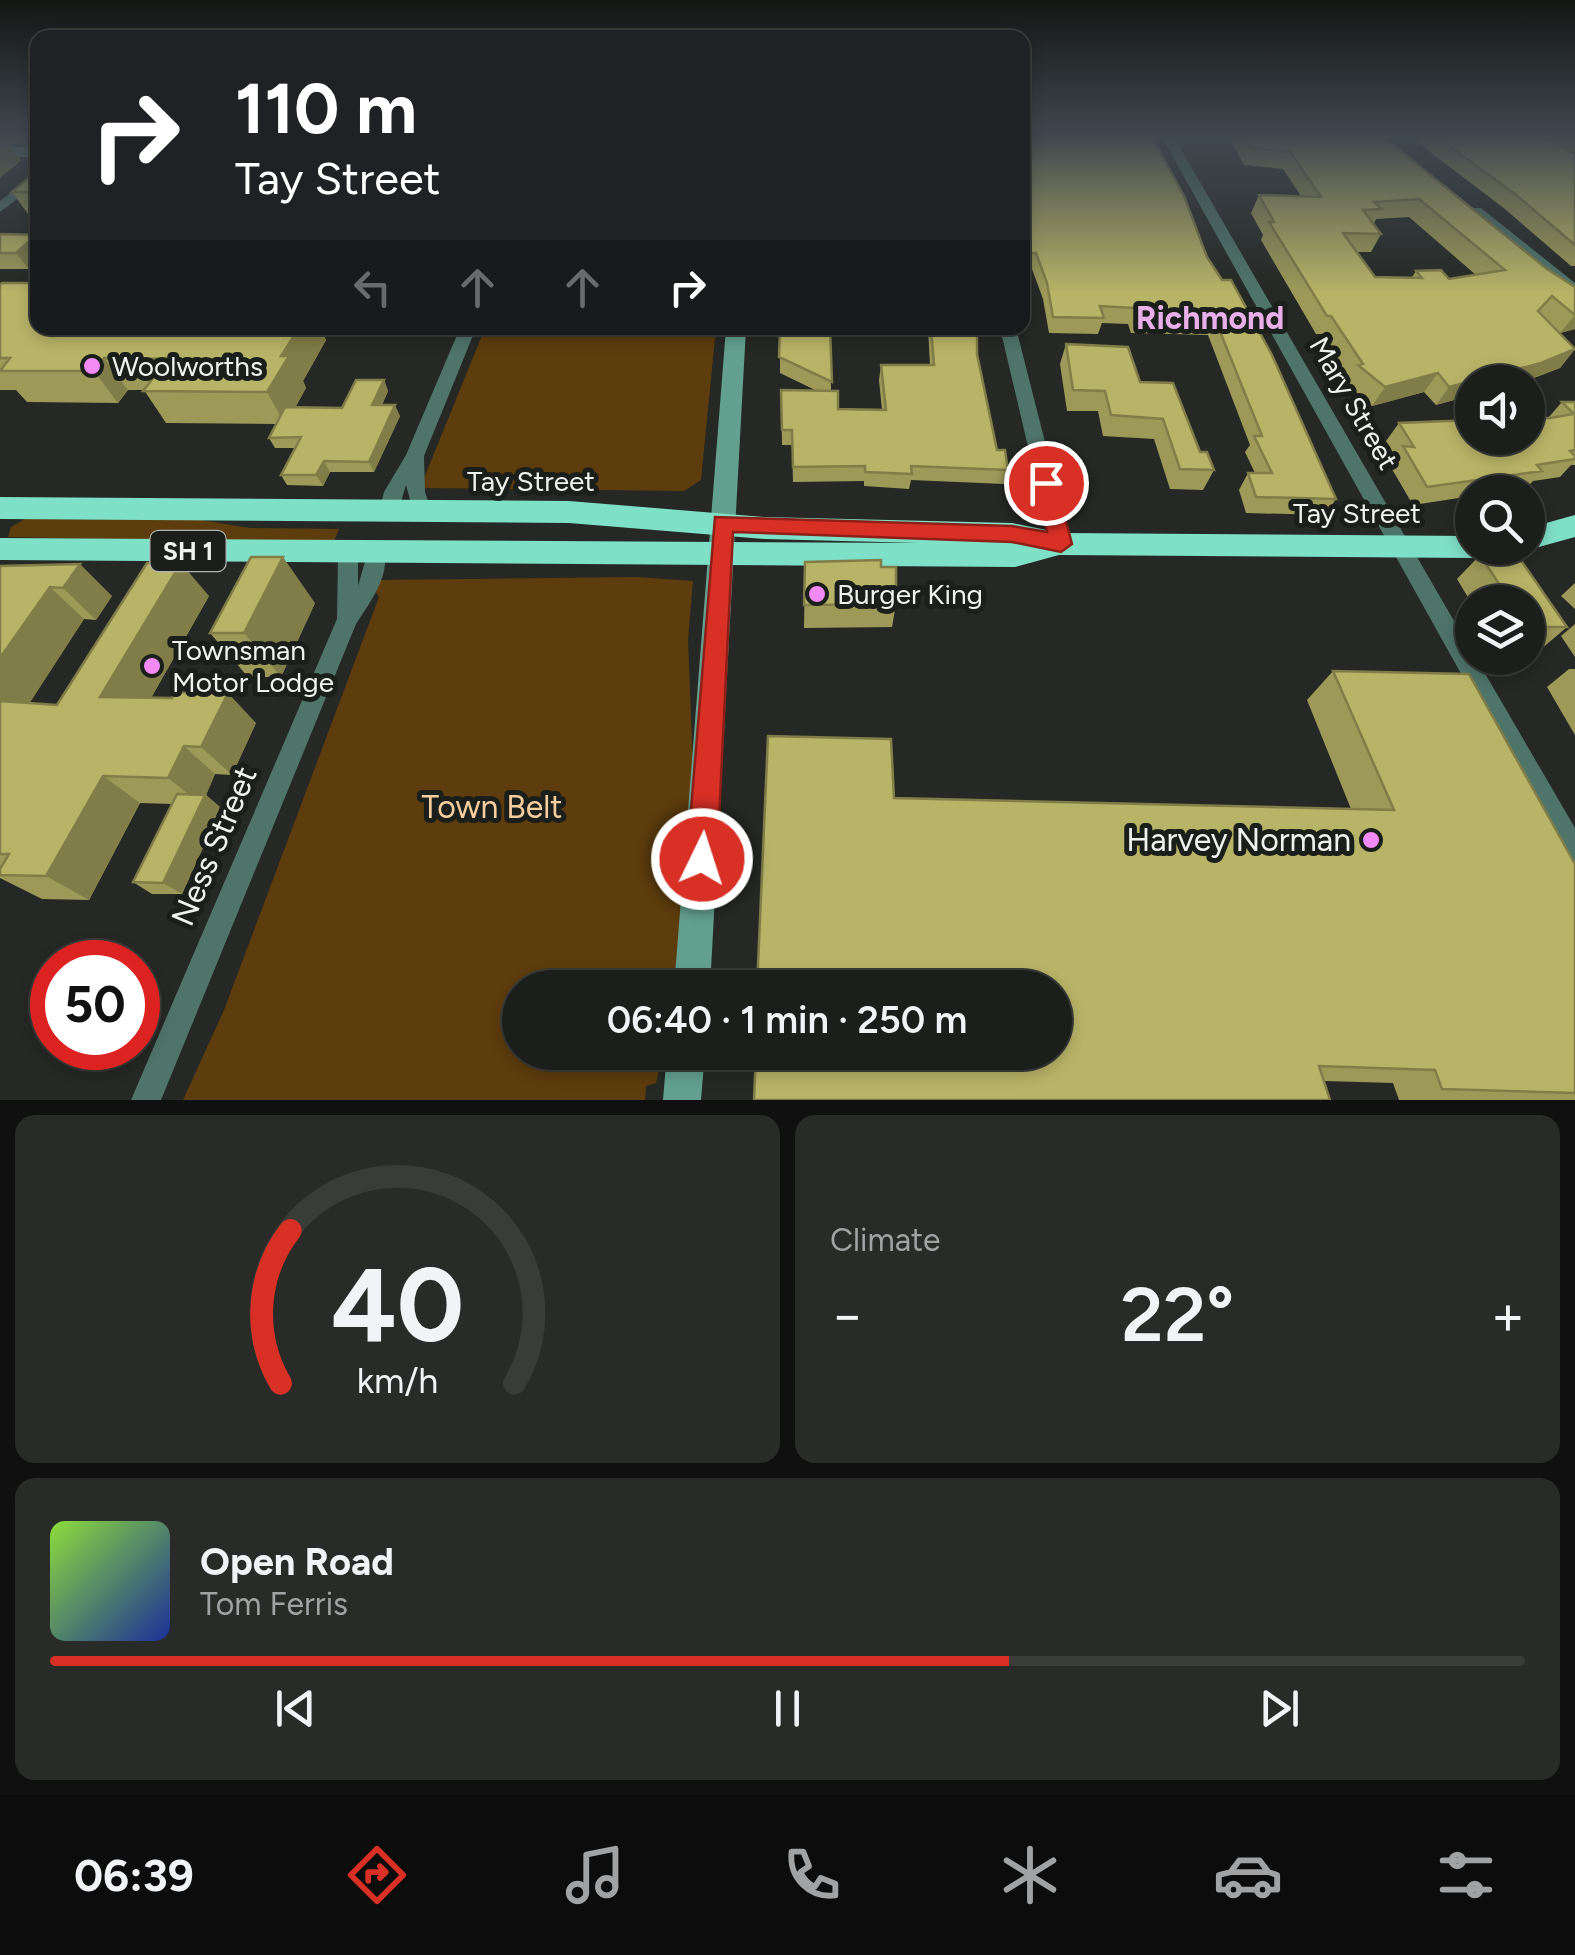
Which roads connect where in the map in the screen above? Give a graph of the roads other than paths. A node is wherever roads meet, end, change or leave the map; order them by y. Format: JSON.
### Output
{"nodes":[{"id":1,"x":21,"y":190,"type":"edge"},
{"id":2,"x":1199,"y":190,"type":"edge"},
{"id":3,"x":1458,"y":197,"type":"edge"},
{"id":4,"x":0,"y":208,"type":"edge"},
{"id":5,"x":1575,"y":290,"type":"edge"},
{"id":6,"x":465,"y":335,"type":"edge"},
{"id":7,"x":736,"y":335,"type":"edge"},
{"id":8,"x":1010,"y":335,"type":"edge"},
{"id":9,"x":415,"y":455,"type":"junction"},
{"id":10,"x":333,"y":513,"type":"junction"},
{"id":11,"x":388,"y":513,"type":"junction"},
{"id":12,"x":422,"y":513,"type":"junction"},
{"id":13,"x":4,"y":514,"type":"edge"},
{"id":14,"x":1575,"y":526,"type":"edge"},
{"id":15,"x":1545,"y":534,"type":"edge"},
{"id":16,"x":722,"y":537,"type":"junction"},
{"id":17,"x":1061,"y":544,"type":"junction"},
{"id":18,"x":1401,"y":546,"type":"junction"},
{"id":19,"x":1455,"y":546,"type":"edge"},
{"id":20,"x":0,"y":549,"type":"edge"},
{"id":21,"x":362,"y":554,"type":"junction"},
{"id":22,"x":428,"y":554,"type":"junction"},
{"id":23,"x":1575,"y":853,"type":"edge"},
{"id":24,"x":693,"y":970,"type":"edge"},
{"id":25,"x":684,"y":1070,"type":"edge"},
{"id":26,"x":146,"y":1100,"type":"edge"},
{"id":27,"x":682,"y":1100,"type":"edge"}],
"edges":[{"from":1,"to":4,"type":"street"},
{"from":2,"to":18,"type":"street","name":"Mary Street"},
{"from":3,"to":5,"type":"street"},
{"from":6,"to":9,"type":"street"},
{"from":7,"to":16,"type":"main road"},
{"from":8,"to":17,"type":"street"},
{"from":9,"to":11,"type":"street"},
{"from":9,"to":12,"type":"street"},
{"from":10,"to":11,"type":"highway","name":"Tay Street","number":"SH 1"},
{"from":10,"to":13,"type":"highway","name":"Tay Street","number":"SH 1"},
{"from":10,"to":21,"type":"highway"},
{"from":11,"to":12,"type":"highway","name":"Tay Street","number":"SH 1"},
{"from":11,"to":22,"type":"highway"},
{"from":12,"to":16,"type":"highway","name":"Tay Street","number":"SH 1"},
{"from":14,"to":15,"type":"highway"},
{"from":16,"to":17,"type":"highway","name":"Tay Street","number":"SH 1"},
{"from":16,"to":22,"type":"highway","name":"Tay Street","number":"SH 1"},
{"from":16,"to":24,"type":"main road"},
{"from":17,"to":18,"type":"highway","name":"Tay Street","number":"SH 1"},
{"from":18,"to":19,"type":"highway","name":"Tay Street","number":"SH 1"},
{"from":18,"to":23,"type":"street","name":"Mary Street"},
{"from":20,"to":21,"type":"highway","name":"Tay Street","number":"SH 1"},
{"from":21,"to":22,"type":"highway","name":"Tay Street","number":"SH 1"},
{"from":21,"to":26,"type":"street","name":"Ness Street"},
{"from":25,"to":27,"type":"main road"}]}
